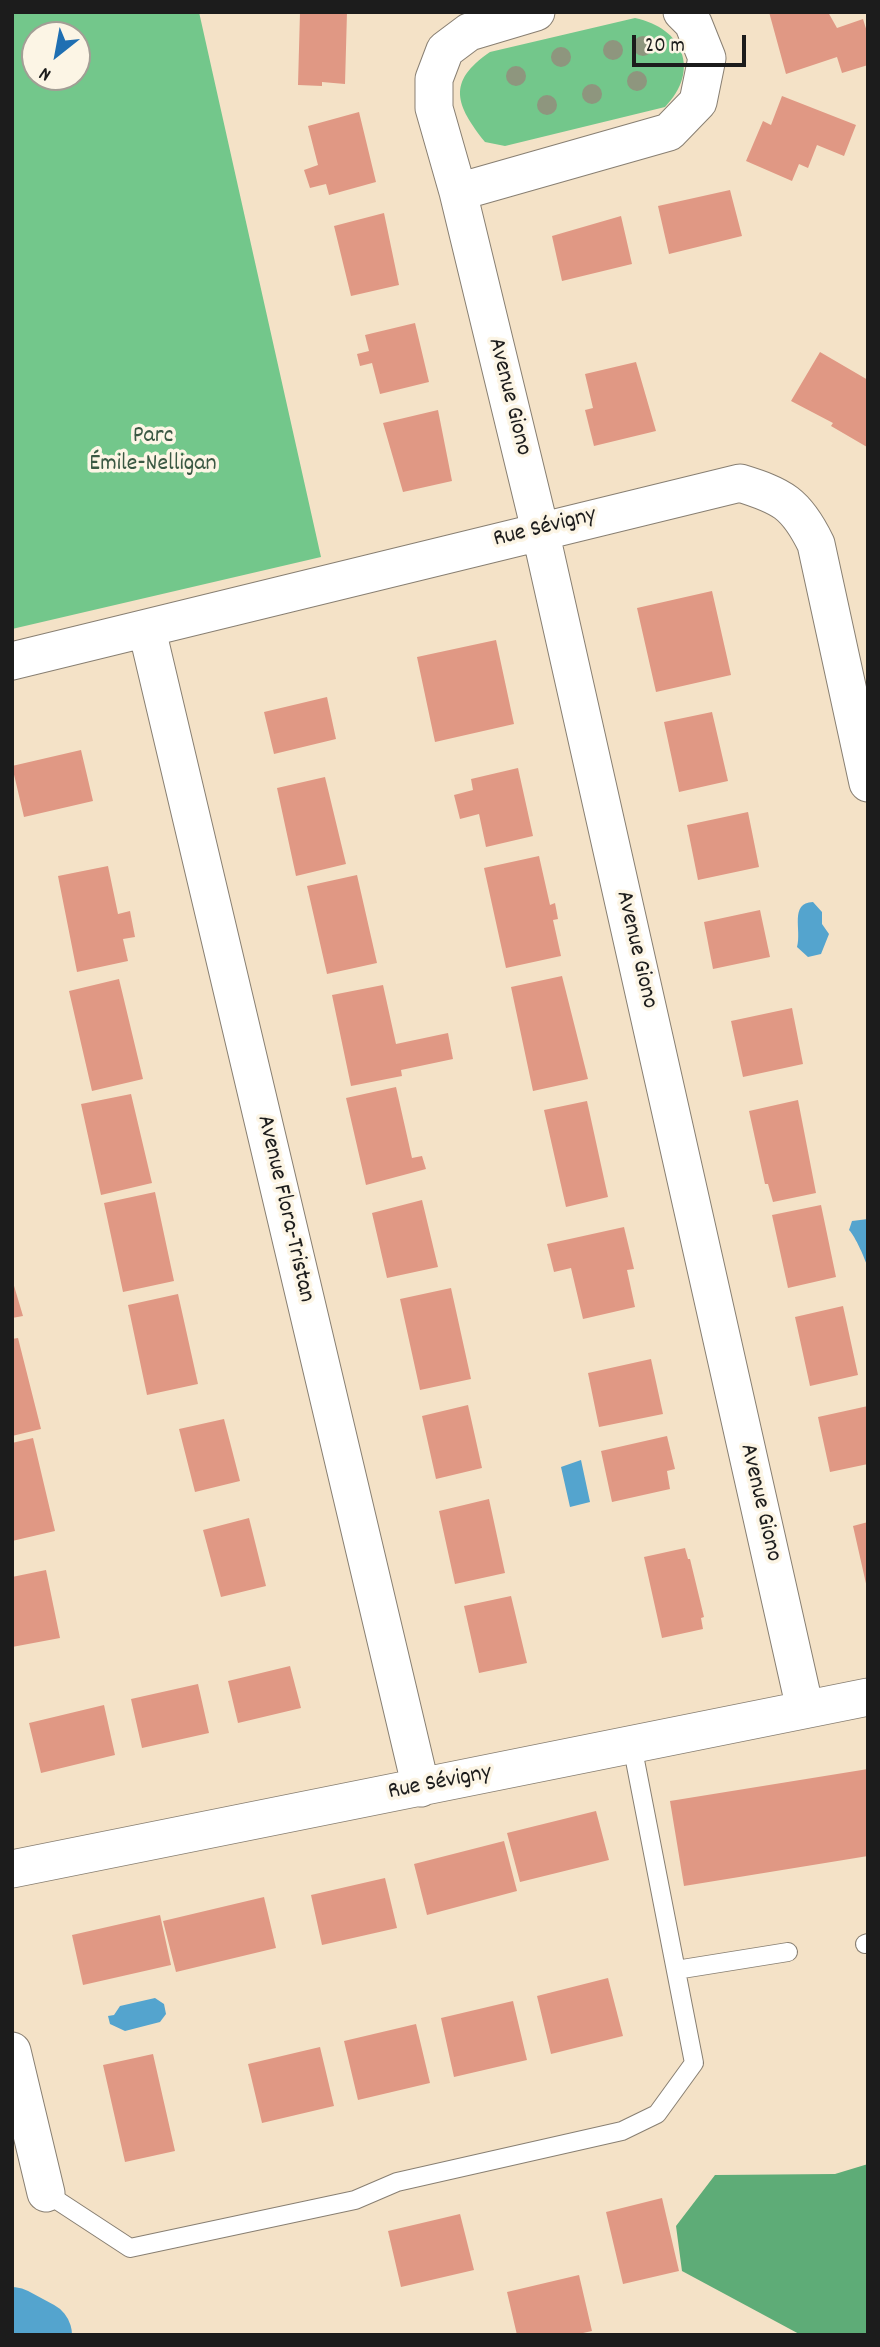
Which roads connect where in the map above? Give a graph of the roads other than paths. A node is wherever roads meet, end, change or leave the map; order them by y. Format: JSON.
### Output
{"nodes":[{"id":1,"x":536,"y":12,"type":"edge"},
{"id":2,"x":682,"y":12,"type":"edge"},
{"id":3,"x":458,"y":192,"type":"junction"},
{"id":4,"x":540,"y":530,"type":"junction"},
{"id":5,"x":147,"y":629,"type":"junction"},
{"id":6,"x":12,"y":661,"type":"edge"},
{"id":7,"x":868,"y":783,"type":"edge"},
{"id":8,"x":868,"y":1697,"type":"edge"},
{"id":9,"x":805,"y":1709,"type":"junction"},
{"id":10,"x":632,"y":1745,"type":"junction"},
{"id":11,"x":421,"y":1788,"type":"junction"},
{"id":12,"x":12,"y":1869,"type":"edge"},
{"id":13,"x":788,"y":1952,"type":"dead end"},
{"id":14,"x":676,"y":1970,"type":"junction"},
{"id":15,"x":12,"y":2051,"type":"edge"},
{"id":16,"x":46,"y":2193,"type":"joint"}],
"edges":[{"from":1,"to":3,"type":"street","name":"Avenue Giono"},
{"from":2,"to":3,"type":"street"},
{"from":3,"to":4,"type":"street","name":"Avenue Giono"},
{"from":4,"to":5,"type":"street","name":"Rue Sévigny"},
{"from":4,"to":7,"type":"street","name":"Rue Sévigny"},
{"from":4,"to":9,"type":"street","name":"Avenue Giono"},
{"from":5,"to":6,"type":"street","name":"Rue Sévigny"},
{"from":5,"to":11,"type":"street","name":"Avenue Flora-Tristan"},
{"from":8,"to":9,"type":"street","name":"Rue Sévigny"},
{"from":9,"to":10,"type":"street","name":"Rue Sévigny"},
{"from":10,"to":11,"type":"street","name":"Rue Sévigny"},
{"from":10,"to":14,"type":"lane"},
{"from":11,"to":12,"type":"street","name":"Rue Sévigny"},
{"from":13,"to":14,"type":"lane"},
{"from":14,"to":16,"type":"lane"},
{"from":15,"to":16,"type":"street"}]}
